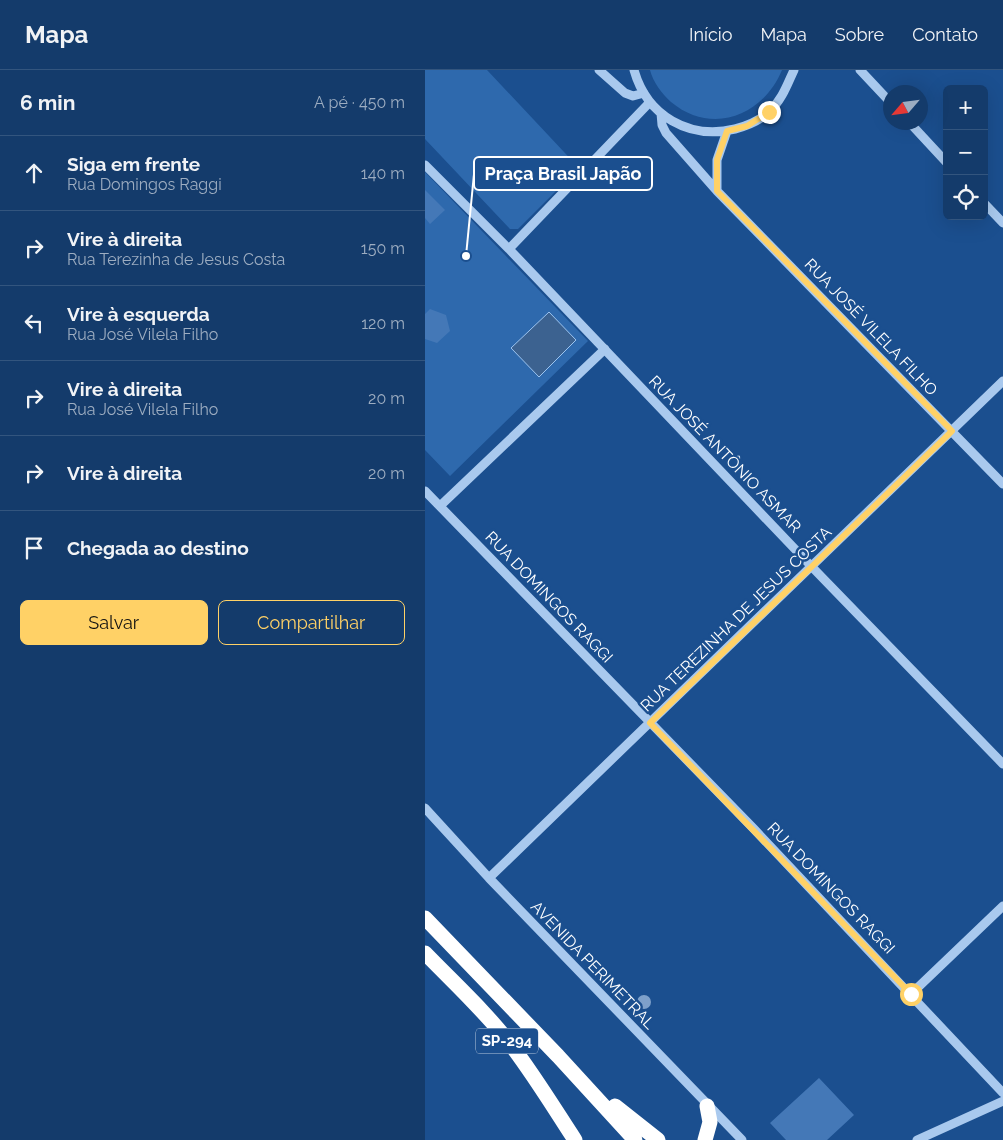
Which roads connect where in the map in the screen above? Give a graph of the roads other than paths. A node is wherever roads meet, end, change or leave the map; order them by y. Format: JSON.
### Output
{"nodes":[{"id":1,"x":599,"y":70,"type":"edge"},
{"id":2,"x":635,"y":70,"type":"edge"},
{"id":3,"x":794,"y":70,"type":"edge"},
{"id":4,"x":860,"y":70,"type":"edge"},
{"id":5,"x":644,"y":93,"type":"junction"},
{"id":6,"x":883,"y":94,"type":"edge"},
{"id":7,"x":650,"y":102,"type":"junction"},
{"id":8,"x":661,"y":114,"type":"junction"},
{"id":9,"x":916,"y":130,"type":"edge"},
{"id":10,"x":727,"y":131,"type":"junction"},
{"id":11,"x":943,"y":159,"type":"edge"},
{"id":12,"x":425,"y":165,"type":"edge"},
{"id":13,"x":717,"y":191,"type":"junction"},
{"id":14,"x":988,"y":207,"type":"edge"},
{"id":15,"x":1003,"y":223,"type":"edge"},
{"id":16,"x":509,"y":249,"type":"junction"},
{"id":17,"x":605,"y":349,"type":"junction"},
{"id":18,"x":1003,"y":381,"type":"edge"},
{"id":19,"x":952,"y":431,"type":"junction"},
{"id":20,"x":1003,"y":484,"type":"edge"},
{"id":21,"x":425,"y":491,"type":"edge"},
{"id":22,"x":439,"y":506,"type":"junction"},
{"id":23,"x":812,"y":567,"type":"junction"},
{"id":24,"x":650,"y":723,"type":"junction"},
{"id":25,"x":1003,"y":764,"type":"edge"},
{"id":26,"x":425,"y":808,"type":"edge"},
{"id":27,"x":489,"y":878,"type":"junction"},
{"id":28,"x":1003,"y":906,"type":"edge"},
{"id":29,"x":425,"y":918,"type":"edge"},
{"id":30,"x":425,"y":953,"type":"edge"},
{"id":31,"x":911,"y":994,"type":"junction"},
{"id":32,"x":558,"y":1056,"type":"junction"},
{"id":33,"x":1003,"y":1093,"type":"edge"},
{"id":34,"x":1003,"y":1102,"type":"edge"},
{"id":35,"x":707,"y":1106,"type":"junction"},
{"id":36,"x":575,"y":1140,"type":"edge"},
{"id":37,"x":635,"y":1140,"type":"edge"},
{"id":38,"x":658,"y":1140,"type":"edge"},
{"id":39,"x":705,"y":1140,"type":"edge"},
{"id":40,"x":742,"y":1140,"type":"edge"},
{"id":41,"x":917,"y":1140,"type":"edge"}],
"edges":[{"from":1,"to":5,"type":"street"},
{"from":2,"to":5,"type":"street"},
{"from":3,"to":10,"type":"street"},
{"from":4,"to":6,"type":"street"},
{"from":5,"to":7,"type":"street"},
{"from":7,"to":8,"type":"street"},
{"from":7,"to":16,"type":"street"},
{"from":8,"to":10,"type":"street"},
{"from":8,"to":13,"type":"street","name":"RUA JOSÉ VILELA FILHO"},
{"from":9,"to":11,"type":"street"},
{"from":10,"to":13,"type":"street"},
{"from":12,"to":16,"type":"street","name":"RUA JOSÉ ANTÔNIO ASMAR"},
{"from":13,"to":19,"type":"street","name":"RUA JOSÉ VILELA FILHO"},
{"from":14,"to":15,"type":"street"},
{"from":16,"to":17,"type":"street","name":"RUA JOSÉ ANTÔNIO ASMAR"},
{"from":17,"to":22,"type":"street"},
{"from":17,"to":23,"type":"street","name":"RUA JOSÉ ANTÔNIO ASMAR"},
{"from":18,"to":19,"type":"street","name":"RUA TEREZINHA DE JESUS COSTA"},
{"from":19,"to":20,"type":"street","name":"RUA JOSÉ VILELA FILHO"},
{"from":19,"to":23,"type":"street","name":"RUA TEREZINHA DE JESUS COSTA"},
{"from":21,"to":22,"type":"street","name":"RUA DOMINGOS RAGGI"},
{"from":22,"to":24,"type":"street","name":"RUA DOMINGOS RAGGI"},
{"from":23,"to":24,"type":"street","name":"RUA TEREZINHA DE JESUS COSTA"},
{"from":23,"to":25,"type":"street","name":"RUA JOSÉ ANTÔNIO ASMAR"},
{"from":24,"to":27,"type":"street","name":"RUA TEREZINHA DE JESUS COSTA"},
{"from":24,"to":31,"type":"street","name":"RUA DOMINGOS RAGGI"},
{"from":26,"to":27,"type":"street","name":"AVENIDA PERIMETRAL"},
{"from":27,"to":35,"type":"street","name":"AVENIDA PERIMETRAL"},
{"from":28,"to":31,"type":"street"},
{"from":29,"to":32,"type":"highway","number":"SP-294"},
{"from":30,"to":36,"type":"highway","number":"SP-294"},
{"from":31,"to":33,"type":"street","name":"RUA DOMINGOS RAGGI"},
{"from":32,"to":37,"type":"highway","number":"SP-294"},
{"from":32,"to":38,"type":"highway"},
{"from":34,"to":41,"type":"street"},
{"from":35,"to":39,"type":"highway"},
{"from":35,"to":40,"type":"street","name":"AVENIDA PERIMETRAL"}]}
